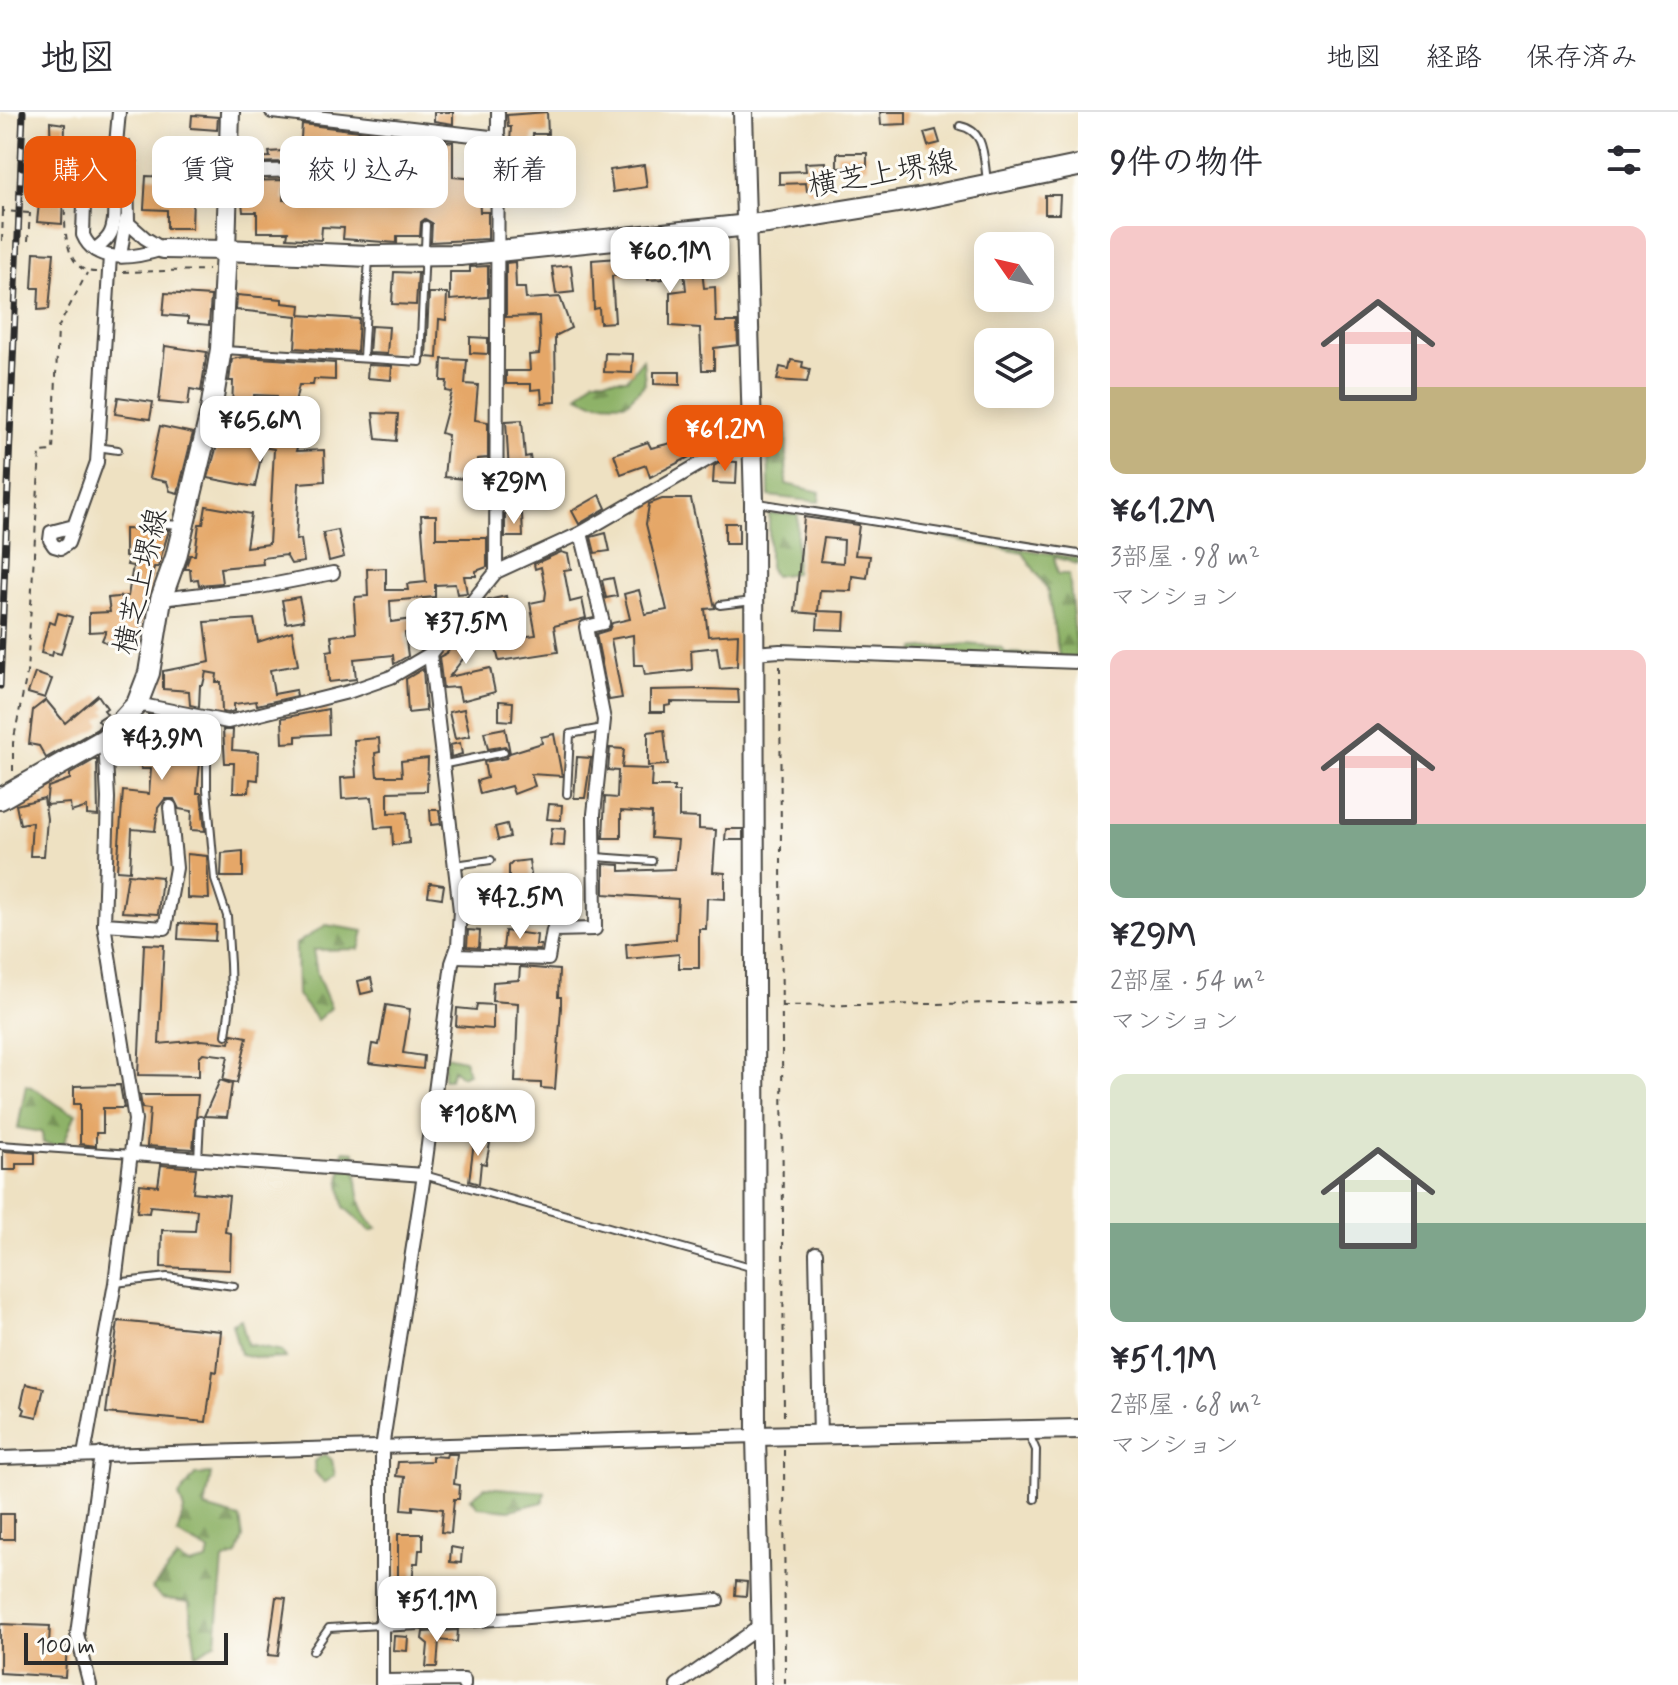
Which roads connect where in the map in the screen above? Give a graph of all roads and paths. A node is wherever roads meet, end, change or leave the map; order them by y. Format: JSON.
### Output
{"nodes":[{"id":1,"x":119,"y":112,"type":"edge"},
{"id":2,"x":230,"y":112,"type":"edge"},
{"id":3,"x":272,"y":112,"type":"edge"},
{"id":4,"x":498,"y":112,"type":"edge"},
{"id":5,"x":743,"y":112,"type":"edge"},
{"id":6,"x":960,"y":126,"type":"dead end"},
{"id":7,"x":117,"y":136,"type":"edge"},
{"id":8,"x":229,"y":136,"type":"edge"},
{"id":9,"x":482,"y":136,"type":"edge"},
{"id":10,"x":499,"y":136,"type":"edge"},
{"id":11,"x":136,"y":153,"type":"edge"},
{"id":12,"x":1078,"y":166,"type":"edge"},
{"id":13,"x":137,"y":172,"type":"dead end"},
{"id":14,"x":988,"y":184,"type":"junction"},
{"id":15,"x":84,"y":208,"type":"edge"},
{"id":16,"x":113,"y":208,"type":"edge"},
{"id":17,"x":127,"y":208,"type":"edge"},
{"id":18,"x":227,"y":208,"type":"edge"},
{"id":19,"x":499,"y":208,"type":"edge"},
{"id":20,"x":127,"y":214,"type":"junction"},
{"id":21,"x":426,"y":225,"type":"dead end"},
{"id":22,"x":744,"y":226,"type":"junction"},
{"id":23,"x":2,"y":241,"type":"edge"},
{"id":24,"x":28,"y":241,"type":"dead end"},
{"id":25,"x":163,"y":249,"type":"junction"},
{"id":26,"x":499,"y":249,"type":"junction"},
{"id":27,"x":95,"y":250,"type":"junction"},
{"id":28,"x":115,"y":256,"type":"junction"},
{"id":29,"x":369,"y":256,"type":"junction"},
{"id":30,"x":426,"y":256,"type":"junction"},
{"id":31,"x":226,"y":260,"type":"junction"},
{"id":32,"x":108,"y":272,"type":"junction"},
{"id":33,"x":87,"y":273,"type":"dead end"},
{"id":34,"x":221,"y":349,"type":"junction"},
{"id":35,"x":363,"y":358,"type":"junction"},
{"id":36,"x":753,"y":433,"type":"junction"},
{"id":37,"x":97,"y":447,"type":"junction"},
{"id":38,"x":118,"y":450,"type":"dead end"},
{"id":39,"x":763,"y":504,"type":"junction"},
{"id":40,"x":152,"y":514,"type":"dead end"},
{"id":41,"x":184,"y":525,"type":"junction"},
{"id":42,"x":74,"y":526,"type":"dead end"},
{"id":43,"x":581,"y":533,"type":"junction"},
{"id":44,"x":1078,"y":554,"type":"edge"},
{"id":45,"x":496,"y":572,"type":"junction"},
{"id":46,"x":333,"y":573,"type":"dead end"},
{"id":47,"x":161,"y":599,"type":"junction"},
{"id":48,"x":753,"y":601,"type":"junction"},
{"id":49,"x":720,"y":605,"type":"dead end"},
{"id":50,"x":780,"y":651,"type":"junction"},
{"id":51,"x":753,"y":653,"type":"junction"},
{"id":52,"x":430,"y":654,"type":"junction"},
{"id":53,"x":1078,"y":662,"type":"edge"},
{"id":54,"x":137,"y":704,"type":"junction"},
{"id":55,"x":207,"y":720,"type":"junction"},
{"id":56,"x":603,"y":728,"type":"junction"},
{"id":57,"x":105,"y":739,"type":"junction"},
{"id":58,"x":504,"y":752,"type":"dead end"},
{"id":59,"x":440,"y":765,"type":"junction"},
{"id":60,"x":567,"y":794,"type":"dead end"},
{"id":61,"x":0,"y":799,"type":"edge"},
{"id":62,"x":170,"y":807,"type":"dead end"},
{"id":63,"x":596,"y":857,"type":"junction"},
{"id":64,"x":491,"y":860,"type":"dead end"},
{"id":65,"x":652,"y":861,"type":"dead end"},
{"id":66,"x":454,"y":865,"type":"junction"},
{"id":67,"x":104,"y":924,"type":"junction"},
{"id":68,"x":456,"y":956,"type":"junction"},
{"id":69,"x":1078,"y":1002,"type":"edge"},
{"id":70,"x":781,"y":1006,"type":"junction"},
{"id":71,"x":226,"y":1035,"type":"dead end"},
{"id":72,"x":200,"y":1120,"type":"dead end"},
{"id":73,"x":0,"y":1145,"type":"edge"},
{"id":74,"x":133,"y":1154,"type":"junction"},
{"id":75,"x":198,"y":1160,"type":"junction"},
{"id":76,"x":424,"y":1175,"type":"junction"},
{"id":77,"x":816,"y":1253,"type":"dead end"},
{"id":78,"x":757,"y":1269,"type":"junction"},
{"id":79,"x":115,"y":1283,"type":"junction"},
{"id":80,"x":234,"y":1286,"type":"dead end"},
{"id":81,"x":1078,"y":1429,"type":"edge"},
{"id":82,"x":1027,"y":1430,"type":"junction"},
{"id":83,"x":756,"y":1436,"type":"junction"},
{"id":84,"x":784,"y":1436,"type":"junction"},
{"id":85,"x":820,"y":1437,"type":"junction"},
{"id":86,"x":382,"y":1448,"type":"junction"},
{"id":87,"x":101,"y":1454,"type":"junction"},
{"id":88,"x":84,"y":1455,"type":"junction"},
{"id":89,"x":0,"y":1458,"type":"edge"},
{"id":90,"x":1035,"y":1499,"type":"dead end"},
{"id":91,"x":717,"y":1600,"type":"dead end"},
{"id":92,"x":380,"y":1625,"type":"junction"},
{"id":93,"x":762,"y":1625,"type":"junction"},
{"id":94,"x":313,"y":1651,"type":"dead end"},
{"id":95,"x":382,"y":1683,"type":"edge"},
{"id":96,"x":90,"y":1685,"type":"edge"},
{"id":97,"x":464,"y":1685,"type":"edge"},
{"id":98,"x":677,"y":1685,"type":"edge"},
{"id":99,"x":762,"y":1685,"type":"edge"},
{"id":100,"x":785,"y":1685,"type":"edge"}],
"edges":[{"from":1,"to":7,"type":"street"},
{"from":2,"to":8,"type":"street"},
{"from":3,"to":9,"type":"street"},
{"from":4,"to":10,"type":"street"},
{"from":5,"to":22,"type":"street"},
{"from":6,"to":14,"type":"lane"},
{"from":11,"to":13,"type":"path"},
{"from":12,"to":14,"type":"main road","name":"横芝上堺線"},
{"from":14,"to":22,"type":"main road","name":"横芝上堺線"},
{"from":15,"to":27,"type":"street"},
{"from":16,"to":27,"type":"street"},
{"from":17,"to":20,"type":"street"},
{"from":18,"to":31,"type":"street"},
{"from":19,"to":26,"type":"street"},
{"from":20,"to":25,"type":"street"},
{"from":20,"to":28,"type":"street"},
{"from":21,"to":30,"type":"lane"},
{"from":22,"to":26,"type":"main road","name":"横芝上堺線"},
{"from":22,"to":36,"type":"street"},
{"from":23,"to":24,"type":"path","bridge":true},
{"from":25,"to":28,"type":"street"},
{"from":25,"to":31,"type":"street"},
{"from":26,"to":30,"type":"main road","name":"横芝上堺線"},
{"from":26,"to":45,"type":"street"},
{"from":27,"to":28,"type":"street"},
{"from":28,"to":32,"type":"street"},
{"from":29,"to":30,"type":"main road","name":"横芝上堺線"},
{"from":29,"to":31,"type":"main road","name":"横芝上堺線"},
{"from":29,"to":35,"type":"lane"},
{"from":30,"to":35,"type":"lane"},
{"from":31,"to":32,"type":"path"},
{"from":31,"to":34,"type":"main road","name":"横芝上堺線"},
{"from":32,"to":33,"type":"path"},
{"from":32,"to":37,"type":"street"},
{"from":34,"to":35,"type":"lane"},
{"from":34,"to":41,"type":"main road","name":"横芝上堺線"},
{"from":36,"to":39,"type":"street"},
{"from":36,"to":43,"type":"street"},
{"from":37,"to":38,"type":"lane"},
{"from":37,"to":42,"type":"street"},
{"from":39,"to":44,"type":"lane"},
{"from":39,"to":48,"type":"street"},
{"from":40,"to":41,"type":"lane"},
{"from":41,"to":47,"type":"main road","name":"横芝上堺線"},
{"from":43,"to":45,"type":"street"},
{"from":43,"to":56,"type":"street"},
{"from":45,"to":52,"type":"street"},
{"from":46,"to":47,"type":"street"},
{"from":47,"to":54,"type":"main road","name":"横芝上堺線"},
{"from":48,"to":49,"type":"lane"},
{"from":48,"to":51,"type":"street"},
{"from":50,"to":51,"type":"street"},
{"from":50,"to":53,"type":"street"},
{"from":50,"to":70,"type":"path"},
{"from":51,"to":78,"type":"street"},
{"from":52,"to":55,"type":"street"},
{"from":52,"to":59,"type":"street"},
{"from":54,"to":55,"type":"street"},
{"from":54,"to":57,"type":"main road","name":"横芝上堺線"},
{"from":55,"to":71,"type":"lane"},
{"from":56,"to":60,"type":"lane"},
{"from":56,"to":63,"type":"street"},
{"from":57,"to":61,"type":"main road","name":"横芝上堺線"},
{"from":57,"to":67,"type":"street"},
{"from":58,"to":59,"type":"lane"},
{"from":59,"to":66,"type":"street"},
{"from":62,"to":67,"type":"street"},
{"from":63,"to":65,"type":"lane"},
{"from":63,"to":68,"type":"street"},
{"from":64,"to":66,"type":"lane"},
{"from":66,"to":68,"type":"street"},
{"from":67,"to":74,"type":"street"},
{"from":68,"to":76,"type":"street"},
{"from":69,"to":70,"type":"path"},
{"from":70,"to":84,"type":"path"},
{"from":72,"to":75,"type":"lane"},
{"from":73,"to":74,"type":"lane"},
{"from":74,"to":75,"type":"street"},
{"from":74,"to":79,"type":"street"},
{"from":75,"to":76,"type":"street"},
{"from":76,"to":78,"type":"lane"},
{"from":76,"to":86,"type":"street"},
{"from":77,"to":85,"type":"street"},
{"from":78,"to":83,"type":"street"},
{"from":79,"to":80,"type":"lane"},
{"from":79,"to":88,"type":"street"},
{"from":81,"to":82,"type":"street"},
{"from":82,"to":85,"type":"street"},
{"from":82,"to":90,"type":"lane"},
{"from":83,"to":84,"type":"street"},
{"from":83,"to":86,"type":"street"},
{"from":83,"to":93,"type":"street"},
{"from":84,"to":85,"type":"street"},
{"from":84,"to":100,"type":"path"},
{"from":86,"to":87,"type":"street"},
{"from":86,"to":92,"type":"street"},
{"from":87,"to":88,"type":"street"},
{"from":87,"to":96,"type":"street"},
{"from":88,"to":89,"type":"street"},
{"from":91,"to":92,"type":"street"},
{"from":92,"to":94,"type":"lane"},
{"from":92,"to":95,"type":"street"},
{"from":93,"to":98,"type":"street"},
{"from":93,"to":99,"type":"street"},
{"from":95,"to":97,"type":"street"}]}
